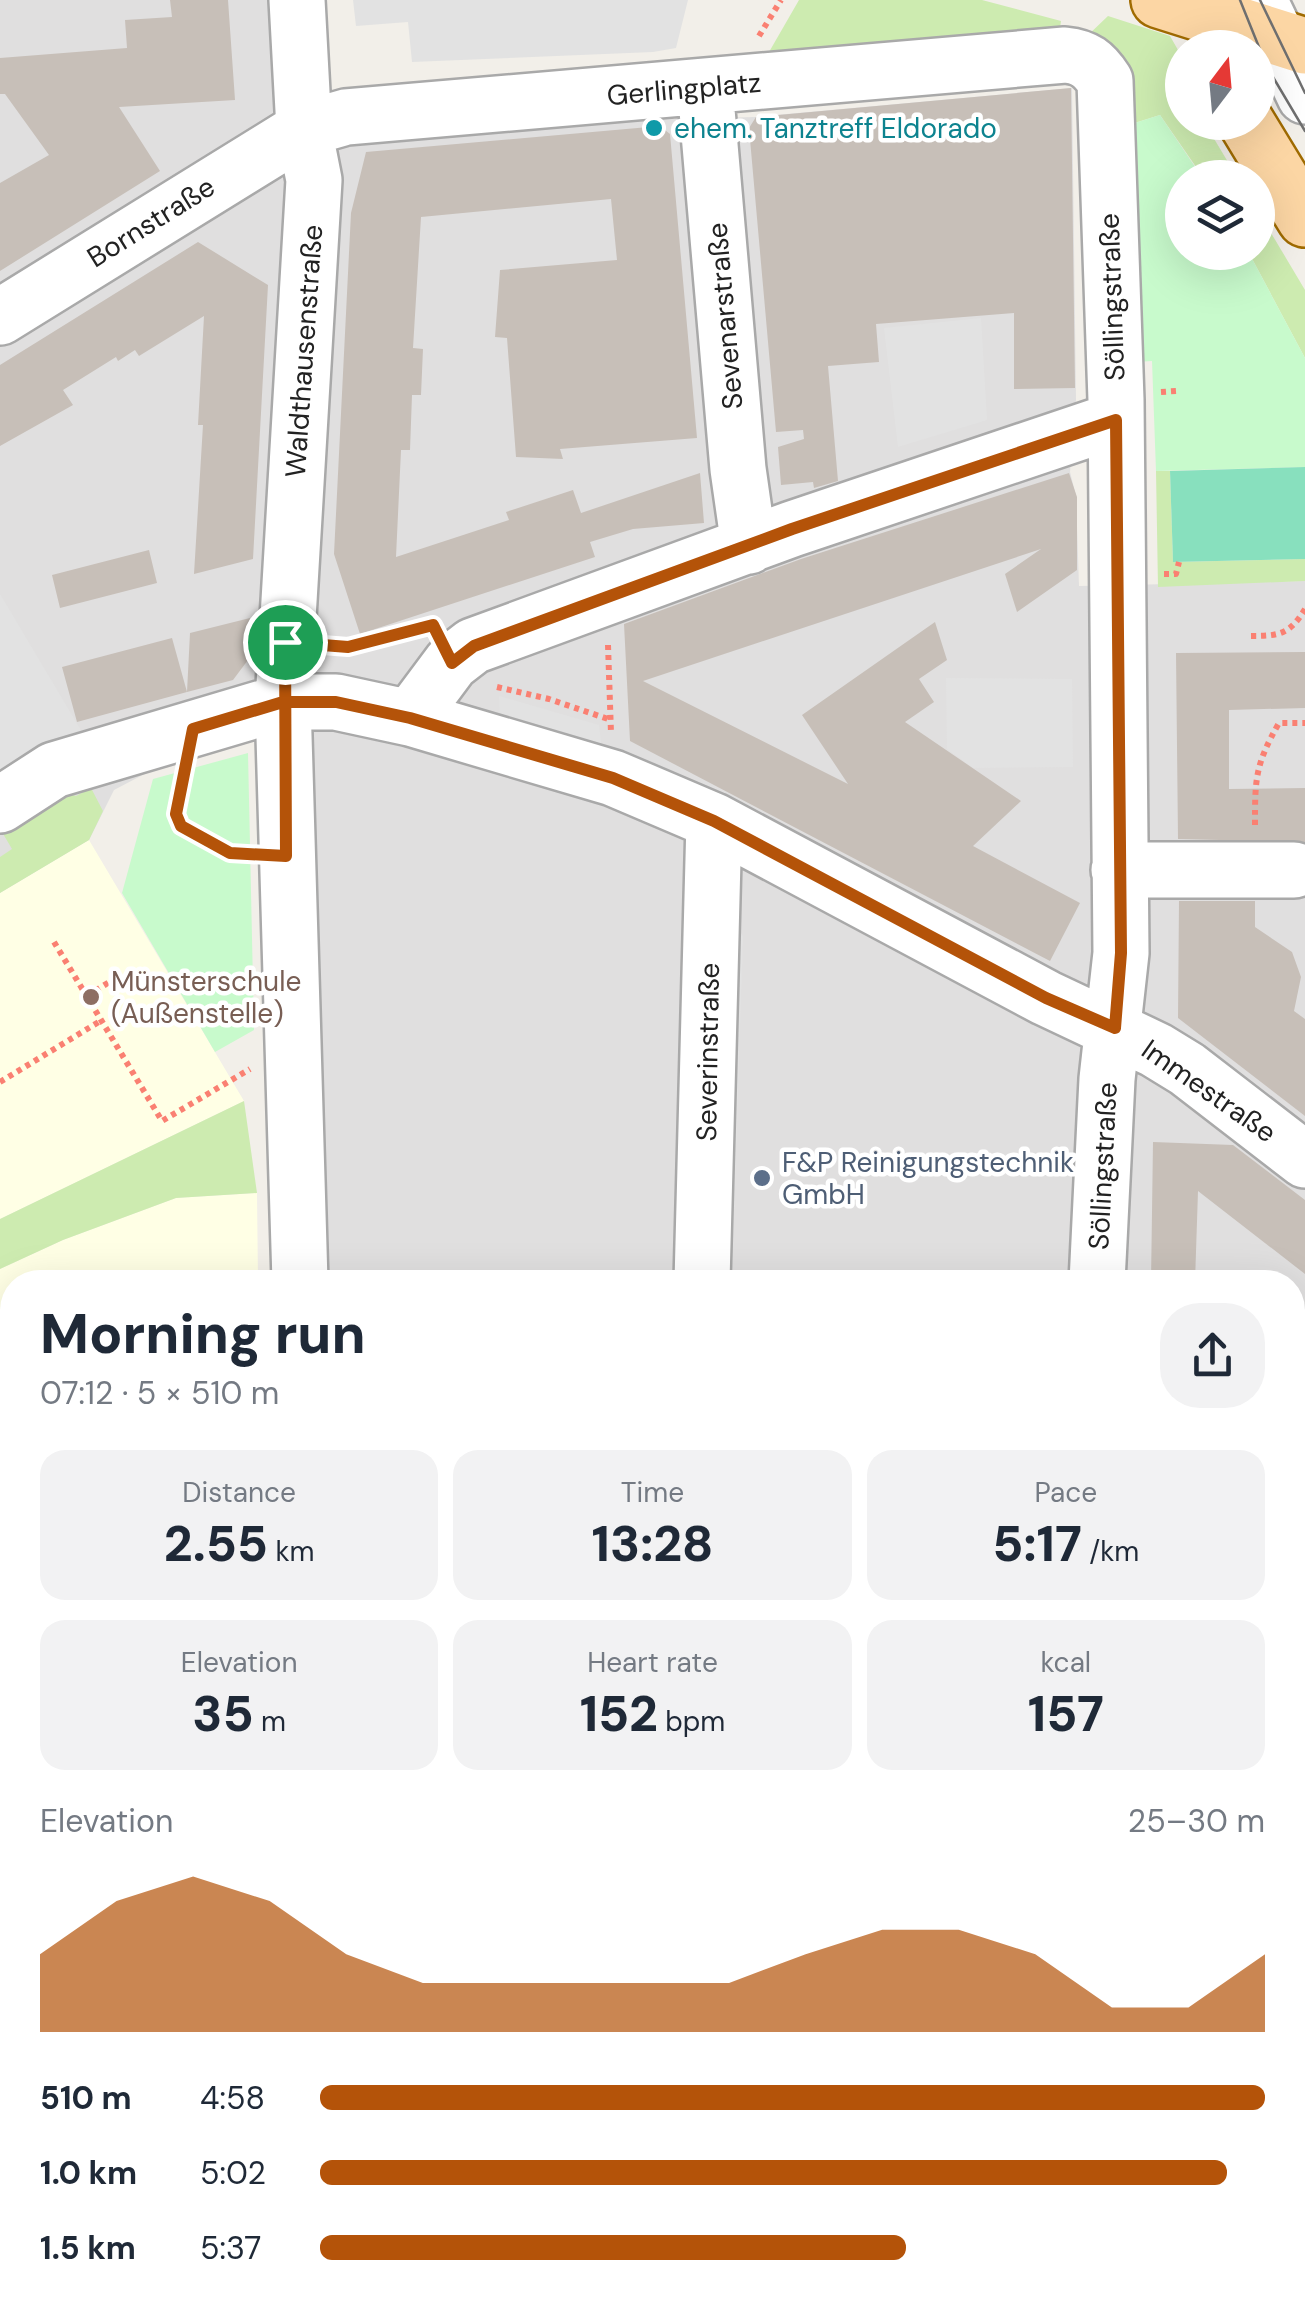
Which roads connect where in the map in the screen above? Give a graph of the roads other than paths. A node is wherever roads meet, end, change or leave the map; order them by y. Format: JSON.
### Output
{"nodes":[{"id":1,"x":297,"y":0,"type":"edge"},
{"id":2,"x":1189,"y":15,"type":"edge"},
{"id":3,"x":1279,"y":27,"type":"edge"},
{"id":4,"x":1065,"y":55,"type":"joint"},
{"id":5,"x":706,"y":87,"type":"junction"},
{"id":6,"x":1305,"y":96,"type":"edge"},
{"id":7,"x":304,"y":129,"type":"junction"},
{"id":8,"x":1257,"y":140,"type":"edge"},
{"id":9,"x":1305,"y":218,"type":"edge"},
{"id":10,"x":0,"y":316,"type":"edge"},
{"id":11,"x":1136,"y":406,"type":"junction"},
{"id":12,"x":750,"y":546,"type":"junction"},
{"id":13,"x":283,"y":702,"type":"junction"},
{"id":14,"x":410,"y":718,"type":"junction"},
{"id":15,"x":0,"y":804,"type":"edge"},
{"id":16,"x":714,"y":821,"type":"junction"},
{"id":17,"x":1120,"y":870,"type":"junction"},
{"id":18,"x":1275,"y":870,"type":"road end"},
{"id":19,"x":1115,"y":1028,"type":"junction"},
{"id":20,"x":1305,"y":1160,"type":"edge"},
{"id":21,"x":300,"y":1270,"type":"edge"},
{"id":22,"x":702,"y":1270,"type":"edge"},
{"id":23,"x":1098,"y":1270,"type":"edge"}],
"edges":[{"from":1,"to":7,"type":"street","name":"Waldthausenstraße"},
{"from":2,"to":3,"type":"main road"},
{"from":3,"to":6,"type":"street"},
{"from":4,"to":5,"type":"street","name":"Gerlingplatz"},
{"from":4,"to":11,"type":"street","name":"Söllingstraße"},
{"from":5,"to":7,"type":"street","name":"Gerlingplatz"},
{"from":5,"to":12,"type":"street","name":"Sevenarstraße"},
{"from":7,"to":10,"type":"street","name":"Bornstraße"},
{"from":7,"to":13,"type":"street","name":"Waldthausenstraße"},
{"from":8,"to":9,"type":"main road"},
{"from":11,"to":12,"type":"street"},
{"from":11,"to":17,"type":"street","name":"Söllingstraße"},
{"from":12,"to":14,"type":"street"},
{"from":13,"to":14,"type":"street","name":"Immestraße"},
{"from":13,"to":15,"type":"street","name":"Immestraße"},
{"from":13,"to":21,"type":"street","name":"Waldthausenstraße"},
{"from":14,"to":16,"type":"street","name":"Immestraße"},
{"from":16,"to":19,"type":"street","name":"Immestraße"},
{"from":16,"to":22,"type":"street","name":"Severinstraße"},
{"from":17,"to":18,"type":"street"},
{"from":17,"to":19,"type":"street","name":"Söllingstraße"},
{"from":19,"to":20,"type":"street","name":"Immestraße"},
{"from":19,"to":23,"type":"street","name":"Söllingstraße"}]}
